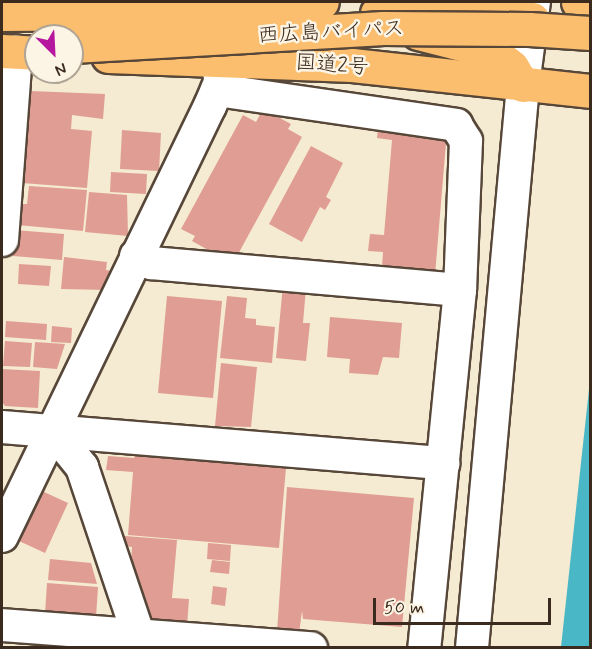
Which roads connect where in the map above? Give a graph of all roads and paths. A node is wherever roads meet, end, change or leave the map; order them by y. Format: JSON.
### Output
{"nodes":[{"id":1,"x":330,"y":8,"type":"edge"},
{"id":2,"x":13,"y":9,"type":"edge"},
{"id":3,"x":533,"y":10,"type":"edge"},
{"id":4,"x":585,"y":18,"type":"edge"},
{"id":5,"x":84,"y":45,"type":"edge"},
{"id":6,"x":18,"y":49,"type":"edge"},
{"id":7,"x":84,"y":56,"type":"edge"},
{"id":8,"x":218,"y":75,"type":"junction"},
{"id":9,"x":523,"y":85,"type":"junction"},
{"id":10,"x":577,"y":89,"type":"edge"},
{"id":11,"x":2,"y":233,"type":"edge"},
{"id":12,"x":136,"y":256,"type":"junction"},
{"id":13,"x":460,"y":290,"type":"junction"},
{"id":14,"x":2,"y":427,"type":"edge"},
{"id":15,"x":52,"y":430,"type":"junction"},
{"id":16,"x":444,"y":463,"type":"junction"},
{"id":17,"x":2,"y":536,"type":"edge"},
{"id":18,"x":2,"y":625,"type":"edge"},
{"id":19,"x":137,"y":640,"type":"edge"},
{"id":20,"x":311,"y":648,"type":"edge"},
{"id":21,"x":424,"y":648,"type":"edge"},
{"id":22,"x":472,"y":648,"type":"edge"}],
"edges":[{"from":1,"to":2,"type":"highway","name":"西広島バイパス","bridge":true},
{"from":1,"to":3,"type":"highway"},
{"from":1,"to":9,"type":"highway"},
{"from":3,"to":4,"type":"highway"},
{"from":3,"to":9,"type":"street"},
{"from":4,"to":5,"type":"highway","name":"西広島バイパス","bridge":true},
{"from":6,"to":11,"type":"street"},
{"from":7,"to":8,"type":"highway","name":"国道2号"},
{"from":8,"to":9,"type":"highway","name":"国道2号"},
{"from":8,"to":12,"type":"street"},
{"from":8,"to":13,"type":"street"},
{"from":9,"to":10,"type":"highway","name":"国道2号"},
{"from":9,"to":22,"type":"street"},
{"from":12,"to":13,"type":"street"},
{"from":12,"to":15,"type":"street"},
{"from":13,"to":16,"type":"street"},
{"from":14,"to":15,"type":"street"},
{"from":15,"to":16,"type":"street"},
{"from":15,"to":17,"type":"street"},
{"from":15,"to":19,"type":"street"},
{"from":16,"to":21,"type":"street"},
{"from":18,"to":19,"type":"street"},
{"from":19,"to":20,"type":"street"}]}
